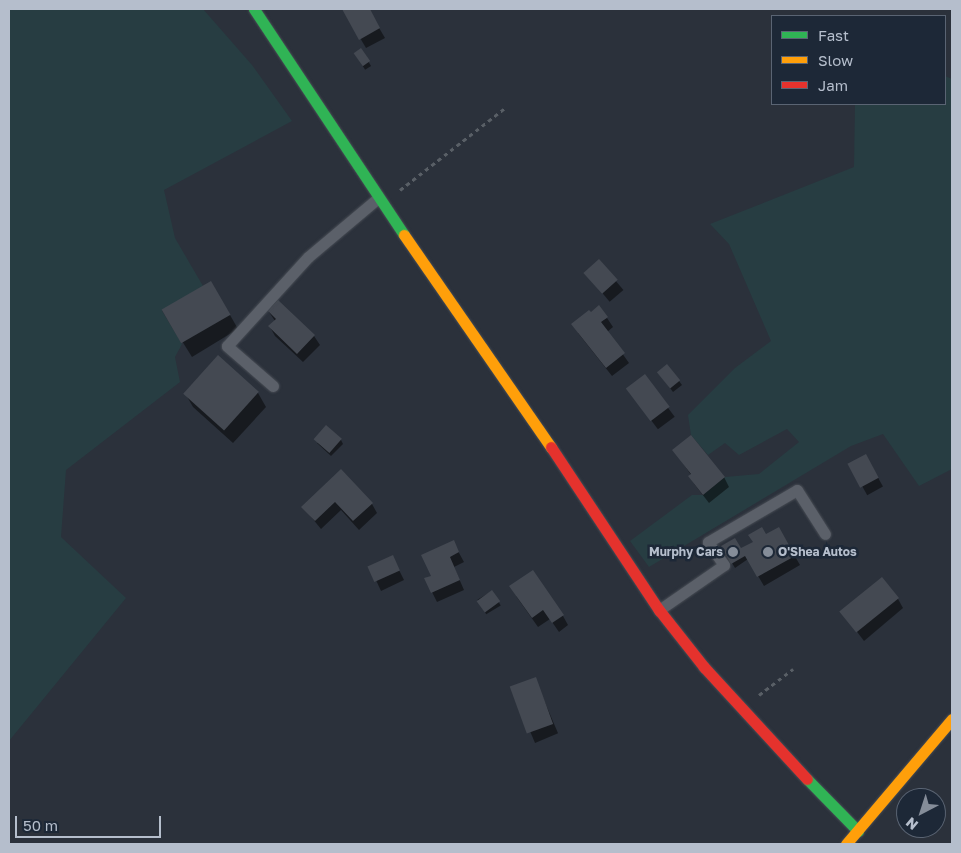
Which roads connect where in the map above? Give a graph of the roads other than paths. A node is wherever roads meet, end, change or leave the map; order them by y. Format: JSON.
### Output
{"nodes":[{"id":1,"x":254,"y":9,"type":"edge"},
{"id":2,"x":380,"y":201,"type":"junction"},
{"id":3,"x":273,"y":386,"type":"dead end"},
{"id":4,"x":825,"y":534,"type":"dead end"},
{"id":5,"x":659,"y":610,"type":"junction"},
{"id":6,"x":952,"y":719,"type":"edge"},
{"id":7,"x":858,"y":831,"type":"junction"},
{"id":8,"x":846,"y":844,"type":"edge"}],
"edges":[{"from":1,"to":2,"type":"main road"},
{"from":2,"to":3,"type":"lane"},
{"from":2,"to":5,"type":"main road"},
{"from":4,"to":5,"type":"lane"},
{"from":5,"to":7,"type":"main road"},
{"from":6,"to":7,"type":"main road"},
{"from":7,"to":8,"type":"main road"}]}
